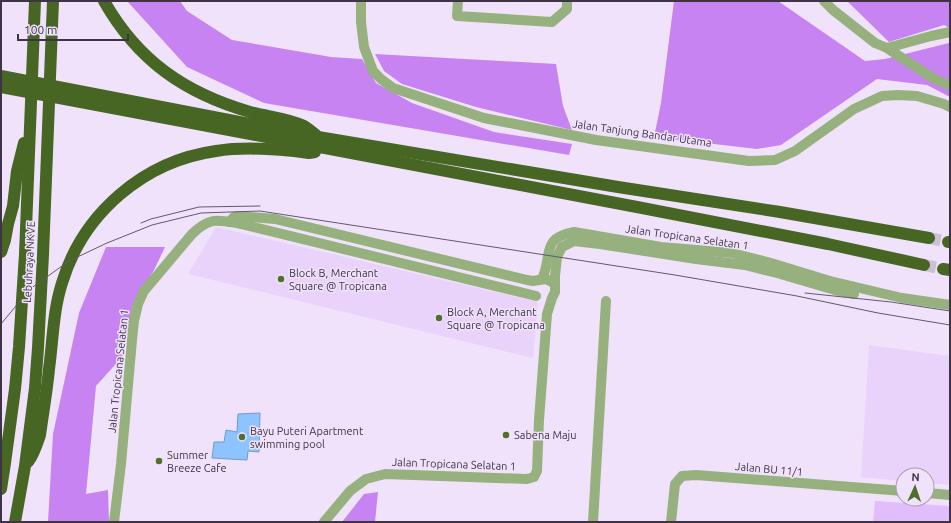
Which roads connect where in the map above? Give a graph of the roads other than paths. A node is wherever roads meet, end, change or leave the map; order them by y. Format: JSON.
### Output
{"nodes":[{"id":1,"x":35,"y":1,"type":"edge"},
{"id":2,"x":53,"y":1,"type":"edge"},
{"id":3,"x":104,"y":1,"type":"edge"},
{"id":4,"x":361,"y":1,"type":"edge"},
{"id":5,"x":458,"y":1,"type":"edge"},
{"id":6,"x":567,"y":1,"type":"edge"},
{"id":7,"x":824,"y":1,"type":"edge"},
{"id":8,"x":950,"y":32,"type":"edge"},
{"id":9,"x":887,"y":48,"type":"junction"},
{"id":10,"x":1,"y":76,"type":"edge"},
{"id":11,"x":950,"y":86,"type":"edge"},
{"id":12,"x":1,"y":87,"type":"edge"},
{"id":13,"x":950,"y":107,"type":"edge"},
{"id":14,"x":30,"y":117,"type":"junction"},
{"id":15,"x":318,"y":137,"type":"junction"},
{"id":16,"x":326,"y":149,"type":"junction"},
{"id":17,"x":229,"y":222,"type":"junction"},
{"id":18,"x":929,"y":238,"type":"tunnel mouth"},
{"id":19,"x":1,"y":252,"type":"edge"},
{"id":20,"x":924,"y":265,"type":"tunnel mouth"},
{"id":21,"x":541,"y":280,"type":"junction"},
{"id":22,"x":555,"y":285,"type":"junction"},
{"id":23,"x":538,"y":298,"type":"junction"},
{"id":24,"x":552,"y":298,"type":"junction"},
{"id":25,"x":606,"y":301,"type":"dead end"},
{"id":26,"x":950,"y":305,"type":"edge"},
{"id":27,"x":950,"y":311,"type":"edge"},
{"id":28,"x":547,"y":314,"type":"junction"},
{"id":29,"x":25,"y":466,"type":"junction"},
{"id":30,"x":1,"y":488,"type":"edge"},
{"id":31,"x":895,"y":491,"type":"edge"},
{"id":32,"x":935,"y":494,"type":"edge"},
{"id":33,"x":950,"y":495,"type":"edge"},
{"id":34,"x":15,"y":522,"type":"edge"},
{"id":35,"x":114,"y":522,"type":"edge"},
{"id":36,"x":324,"y":522,"type":"edge"},
{"id":37,"x":593,"y":522,"type":"edge"},
{"id":38,"x":671,"y":522,"type":"edge"}],
"edges":[{"from":1,"to":14,"type":"highway","name":"Lebuhraya NKVE"},
{"from":2,"to":29,"type":"highway","name":"Lebuhraya NKVE"},
{"from":3,"to":15,"type":"highway"},
{"from":4,"to":13,"type":"street","name":"Jalan Tanjung Bandar Utama"},
{"from":5,"to":6,"type":"street"},
{"from":7,"to":9,"type":"street"},
{"from":8,"to":9,"type":"street"},
{"from":9,"to":11,"type":"street"},
{"from":10,"to":15,"type":"highway"},
{"from":12,"to":16,"type":"highway"},
{"from":14,"to":19,"type":"highway"},
{"from":14,"to":30,"type":"highway","name":"Lebuhraya NKVE"},
{"from":15,"to":18,"type":"highway"},
{"from":16,"to":20,"type":"highway"},
{"from":16,"to":29,"type":"highway"},
{"from":17,"to":21,"type":"street","name":"Jalan Tropicana Selatan 1"},
{"from":17,"to":23,"type":"street","name":"Jalan Tropicana Selatan 1"},
{"from":17,"to":35,"type":"street","name":"Jalan Tropicana Selatan 1"},
{"from":21,"to":22,"type":"street"},
{"from":21,"to":23,"type":"street"},
{"from":21,"to":26,"type":"street","name":"Jalan Tropicana Selatan 1"},
{"from":22,"to":24,"type":"street"},
{"from":22,"to":27,"type":"street","name":"Jalan Tropicana Selatan 1"},
{"from":23,"to":24,"type":"street"},
{"from":23,"to":28,"type":"street"},
{"from":24,"to":28,"type":"street"},
{"from":25,"to":37,"type":"street"},
{"from":28,"to":36,"type":"street","name":"Jalan Tropicana Selatan 1"},
{"from":29,"to":34,"type":"highway","name":"Lebuhraya NKVE"},
{"from":31,"to":38,"type":"street","name":"Jalan BU 11/1"},
{"from":32,"to":33,"type":"street"}]}
